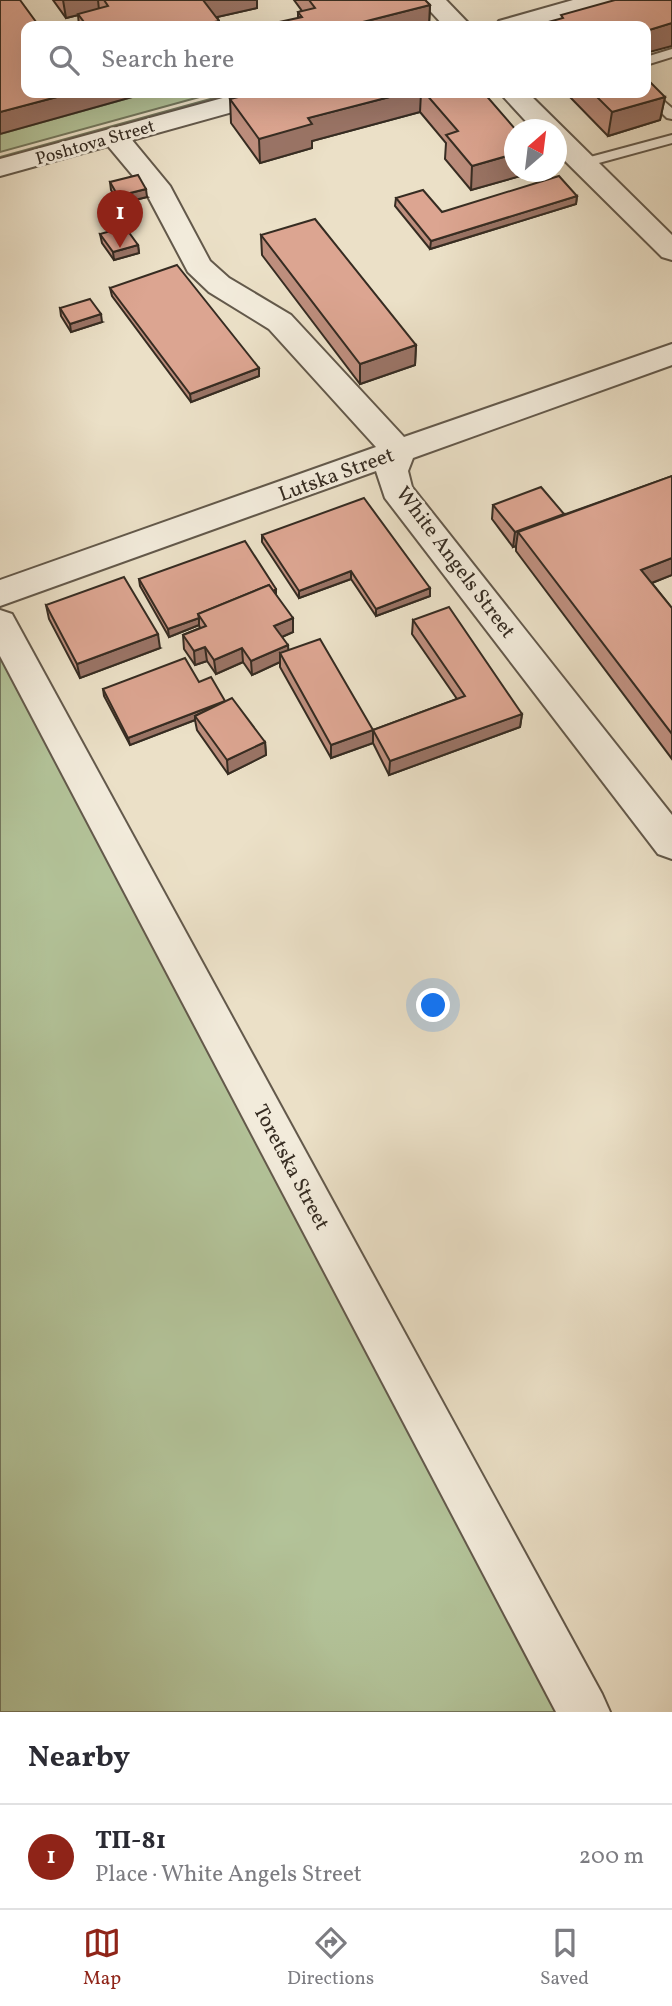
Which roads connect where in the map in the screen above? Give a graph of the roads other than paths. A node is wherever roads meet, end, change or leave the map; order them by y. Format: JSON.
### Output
{"nodes":[{"id":1,"x":432,"y":0,"type":"edge"},
{"id":2,"x":600,"y":0,"type":"edge"},
{"id":3,"x":453,"y":21,"type":"edge"},
{"id":4,"x":526,"y":21,"type":"edge"},
{"id":5,"x":672,"y":53,"type":"edge"},
{"id":6,"x":651,"y":59,"type":"edge"},
{"id":7,"x":651,"y":95,"type":"edge"},
{"id":8,"x":252,"y":98,"type":"edge"},
{"id":9,"x":518,"y":98,"type":"edge"},
{"id":10,"x":672,"y":115,"type":"edge"},
{"id":11,"x":539,"y":119,"type":"edge"},
{"id":12,"x":114,"y":136,"type":"junction"},
{"id":13,"x":672,"y":139,"type":"edge"},
{"id":14,"x":567,"y":147,"type":"edge"},
{"id":15,"x":584,"y":163,"type":"junction"},
{"id":16,"x":0,"y":168,"type":"edge"},
{"id":17,"x":672,"y":251,"type":"edge"},
{"id":18,"x":672,"y":354,"type":"edge"},
{"id":19,"x":399,"y":452,"type":"junction"},
{"id":20,"x":0,"y":593,"type":"edge"},
{"id":21,"x":0,"y":623,"type":"edge"},
{"id":22,"x":672,"y":843,"type":"edge"},
{"id":23,"x":584,"y":1712,"type":"edge"}],
"edges":[{"from":1,"to":3,"type":"street"},
{"from":2,"to":4,"type":"street"},
{"from":5,"to":6,"type":"lane"},
{"from":7,"to":10,"type":"lane"},
{"from":8,"to":12,"type":"street","name":"Poshtova Street"},
{"from":9,"to":11,"type":"street"},
{"from":12,"to":16,"type":"street","name":"Poshtova Street"},
{"from":12,"to":19,"type":"street"},
{"from":13,"to":15,"type":"lane"},
{"from":14,"to":15,"type":"street"},
{"from":15,"to":17,"type":"street"},
{"from":18,"to":19,"type":"street","name":"Lutska Street"},
{"from":19,"to":20,"type":"street","name":"Lutska Street"},
{"from":19,"to":22,"type":"street","name":"White Angels Street"},
{"from":21,"to":23,"type":"street","name":"Toretska Street"}]}
